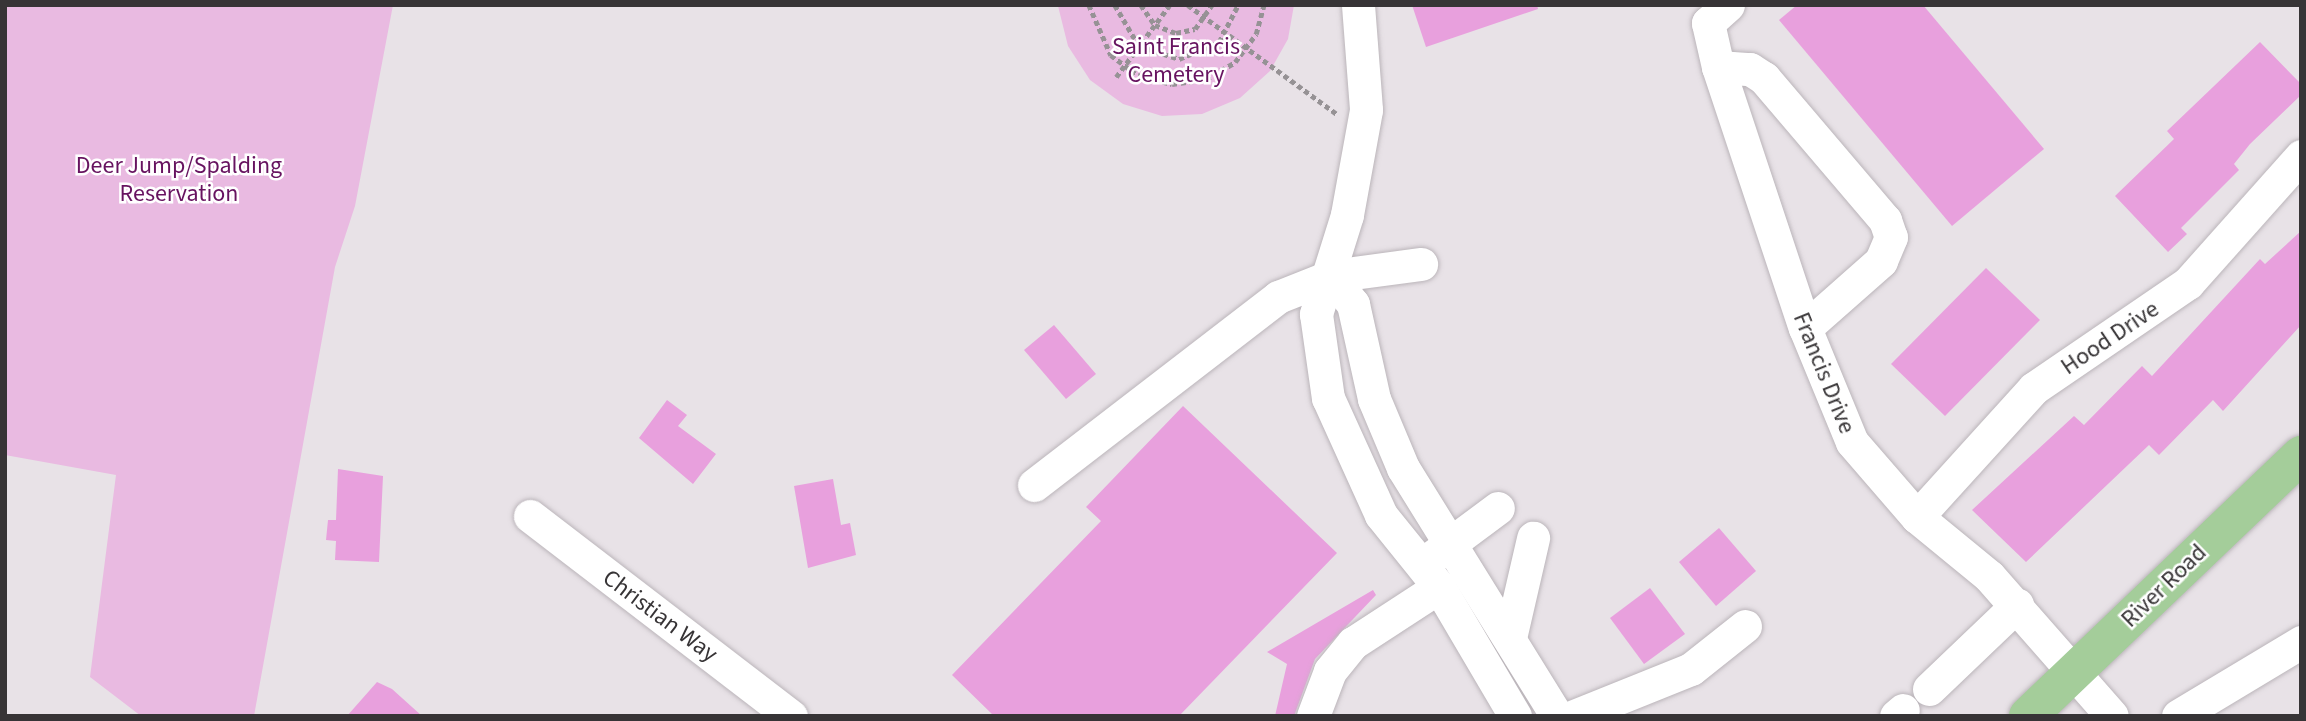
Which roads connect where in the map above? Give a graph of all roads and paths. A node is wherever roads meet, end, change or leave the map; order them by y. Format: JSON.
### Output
{"nodes":[{"id":1,"x":1089,"y":5,"type":"edge"},
{"id":2,"x":1115,"y":5,"type":"edge"},
{"id":3,"x":1141,"y":5,"type":"edge"},
{"id":4,"x":1169,"y":5,"type":"edge"},
{"id":5,"x":1186,"y":5,"type":"edge"},
{"id":6,"x":1212,"y":5,"type":"edge"},
{"id":7,"x":1238,"y":5,"type":"edge"},
{"id":8,"x":1264,"y":5,"type":"edge"},
{"id":9,"x":1358,"y":5,"type":"edge"},
{"id":10,"x":1712,"y":11,"type":"edge"},
{"id":11,"x":1206,"y":19,"type":"junction"},
{"id":12,"x":1155,"y":25,"type":"junction"},
{"id":13,"x":1226,"y":34,"type":"junction"},
{"id":14,"x":1139,"y":46,"type":"junction"},
{"id":15,"x":1247,"y":49,"type":"junction"},
{"id":16,"x":1124,"y":66,"type":"junction"},
{"id":17,"x":1717,"y":67,"type":"junction"},
{"id":18,"x":1116,"y":77,"type":"dead end"},
{"id":19,"x":1362,"y":133,"type":"junction"},
{"id":20,"x":2301,"y":156,"type":"edge"},
{"id":21,"x":1421,"y":264,"type":"dead end"},
{"id":22,"x":1331,"y":276,"type":"junction"},
{"id":23,"x":1805,"y":328,"type":"junction"},
{"id":24,"x":2301,"y":455,"type":"edge"},
{"id":25,"x":1034,"y":485,"type":"dead end"},
{"id":26,"x":1498,"y":508,"type":"dead end"},
{"id":27,"x":530,"y":516,"type":"dead end"},
{"id":28,"x":1917,"y":517,"type":"junction"},
{"id":29,"x":1533,"y":538,"type":"dead end"},
{"id":30,"x":1452,"y":546,"type":"junction"},
{"id":31,"x":1430,"y":575,"type":"junction"},
{"id":32,"x":2017,"y":605,"type":"junction"},
{"id":33,"x":1745,"y":626,"type":"dead end"},
{"id":34,"x":1510,"y":638,"type":"junction"},
{"id":35,"x":2301,"y":642,"type":"edge"},
{"id":36,"x":2072,"y":673,"type":"junction"},
{"id":37,"x":1929,"y":689,"type":"dead end"},
{"id":38,"x":2180,"y":715,"type":"edge"},
{"id":39,"x":791,"y":716,"type":"edge"},
{"id":40,"x":1313,"y":716,"type":"edge"},
{"id":41,"x":1515,"y":716,"type":"edge"},
{"id":42,"x":1557,"y":716,"type":"edge"},
{"id":43,"x":1574,"y":716,"type":"edge"},
{"id":44,"x":2028,"y":716,"type":"edge"},
{"id":45,"x":2112,"y":716,"type":"edge"}],
"edges":[{"from":1,"to":16,"type":"path"},
{"from":2,"to":14,"type":"path"},
{"from":3,"to":12,"type":"path"},
{"from":4,"to":5,"type":"path"},
{"from":4,"to":12,"type":"path"},
{"from":5,"to":11,"type":"path"},
{"from":6,"to":11,"type":"path"},
{"from":7,"to":13,"type":"path"},
{"from":8,"to":15,"type":"path"},
{"from":9,"to":19,"type":"street"},
{"from":10,"to":17,"type":"street","name":"Francis Drive"},
{"from":11,"to":12,"type":"path"},
{"from":11,"to":13,"type":"path"},
{"from":12,"to":14,"type":"path"},
{"from":13,"to":14,"type":"path"},
{"from":13,"to":15,"type":"path"},
{"from":14,"to":16,"type":"path"},
{"from":15,"to":16,"type":"path"},
{"from":15,"to":19,"type":"path"},
{"from":16,"to":18,"type":"path"},
{"from":17,"to":23,"type":"street","name":"Francis Drive"},
{"from":17,"to":23,"type":"street"},
{"from":19,"to":22,"type":"street"},
{"from":20,"to":28,"type":"street","name":"Hood Drive"},
{"from":21,"to":22,"type":"street"},
{"from":22,"to":25,"type":"street"},
{"from":22,"to":30,"type":"street"},
{"from":22,"to":31,"type":"street"},
{"from":23,"to":28,"type":"street","name":"Francis Drive"},
{"from":24,"to":36,"type":"main road","name":"River Road"},
{"from":26,"to":30,"type":"street"},
{"from":27,"to":39,"type":"street","name":"Christian Way"},
{"from":28,"to":32,"type":"street","name":"Francis Drive"},
{"from":29,"to":34,"type":"street"},
{"from":30,"to":31,"type":"street"},
{"from":30,"to":34,"type":"street"},
{"from":31,"to":40,"type":"street"},
{"from":31,"to":41,"type":"street"},
{"from":32,"to":36,"type":"street","name":"Francis Drive"},
{"from":32,"to":37,"type":"street"},
{"from":33,"to":43,"type":"street"},
{"from":34,"to":42,"type":"street"},
{"from":35,"to":38,"type":"street"},
{"from":36,"to":44,"type":"main road","name":"River Road"},
{"from":36,"to":45,"type":"street","name":"Francis Drive"}]}
